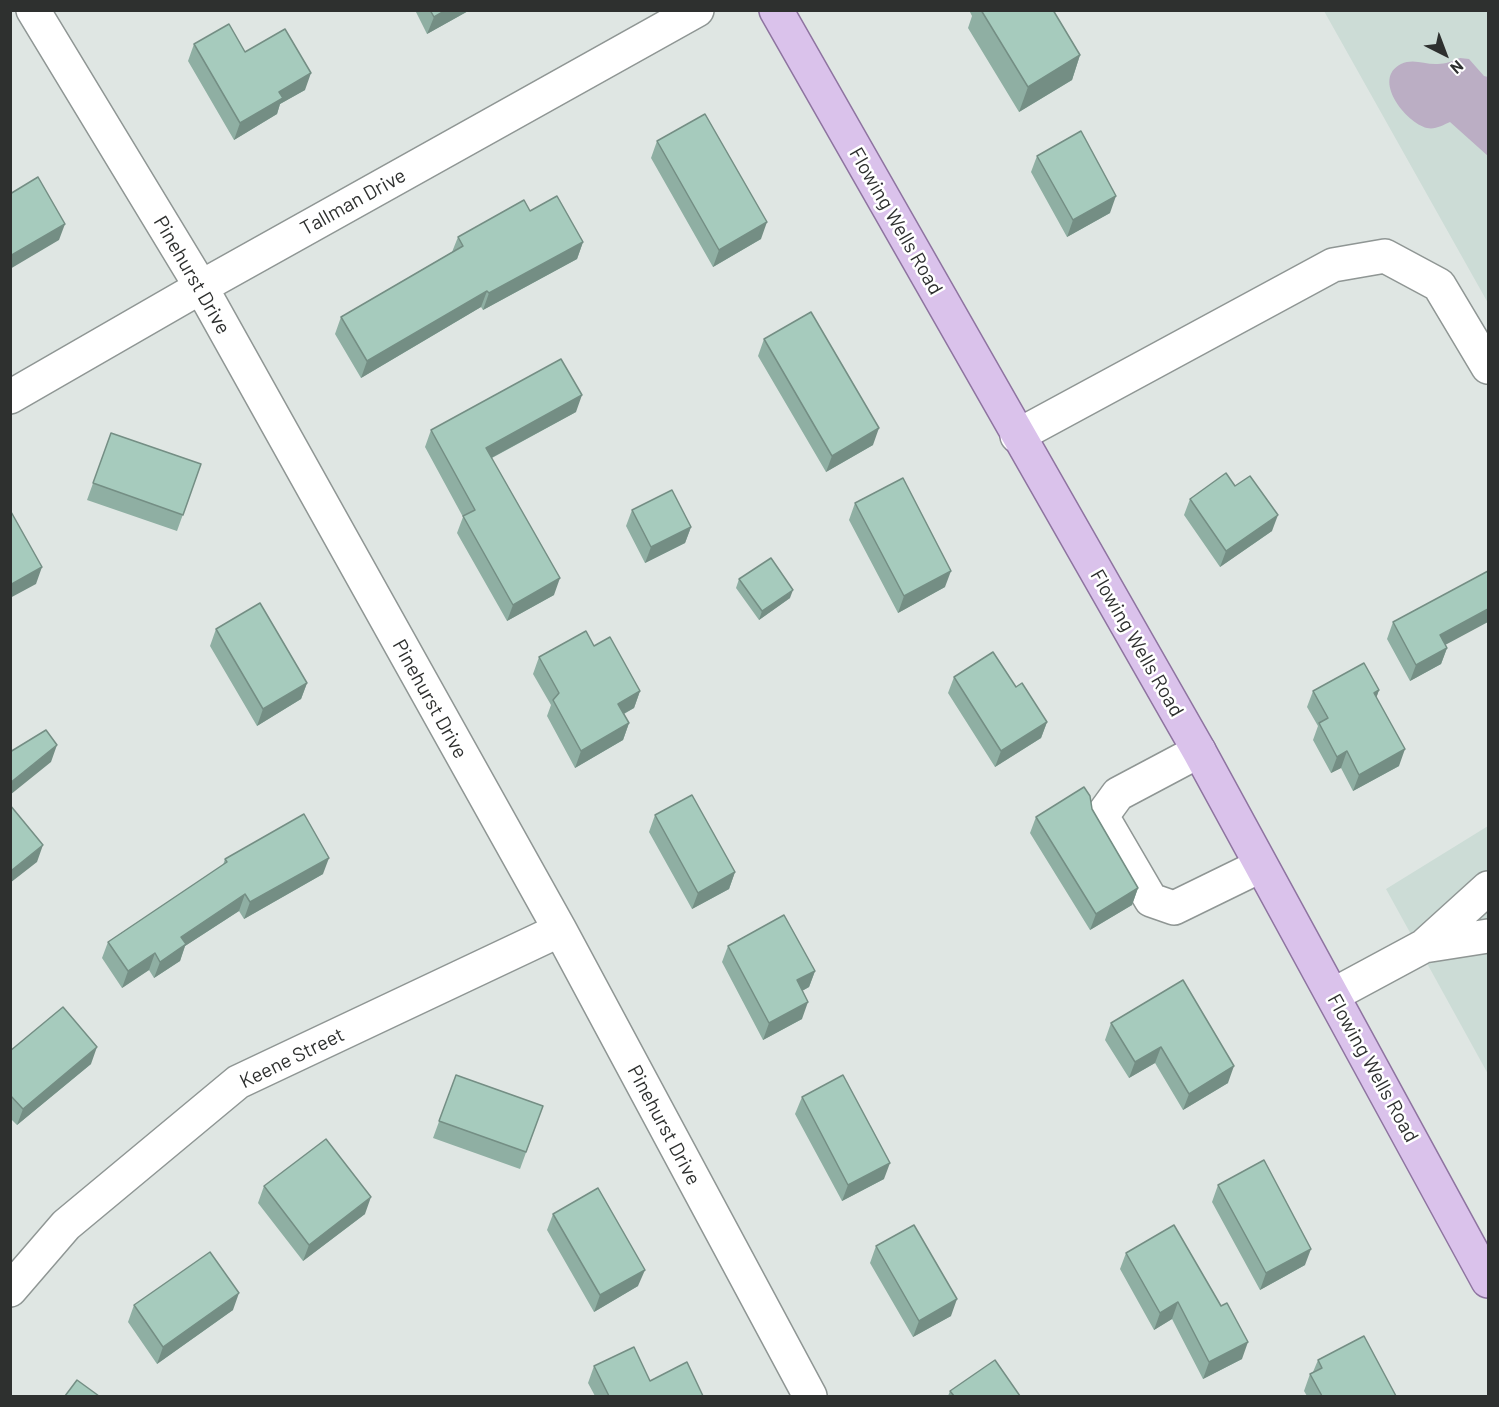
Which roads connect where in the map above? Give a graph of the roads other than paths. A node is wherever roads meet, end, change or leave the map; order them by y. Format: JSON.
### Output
{"nodes":[{"id":1,"x":33,"y":10,"type":"edge"},
{"id":2,"x":697,"y":10,"type":"edge"},
{"id":3,"x":776,"y":10,"type":"edge"},
{"id":4,"x":201,"y":287,"type":"junction"},
{"id":5,"x":1488,"y":367,"type":"edge"},
{"id":6,"x":10,"y":397,"type":"edge"},
{"id":7,"x":1017,"y":436,"type":"junction"},
{"id":8,"x":1199,"y":752,"type":"junction"},
{"id":9,"x":1260,"y":866,"type":"junction"},
{"id":10,"x":1488,"y":888,"type":"edge"},
{"id":11,"x":560,"y":930,"type":"junction"},
{"id":12,"x":1488,"y":936,"type":"edge"},
{"id":13,"x":1424,"y":946,"type":"junction"},
{"id":14,"x":1333,"y":995,"type":"junction"},
{"id":15,"x":1488,"y":1281,"type":"edge"},
{"id":16,"x":10,"y":1290,"type":"edge"},
{"id":17,"x":810,"y":1396,"type":"edge"}],
"edges":[{"from":1,"to":4,"type":"street","name":"Pinehurst Drive"},
{"from":2,"to":4,"type":"street","name":"Tallman Drive"},
{"from":3,"to":7,"type":"main road","name":"Flowing Wells Road"},
{"from":4,"to":6,"type":"street","name":"Tallman Drive"},
{"from":4,"to":11,"type":"street","name":"Pinehurst Drive"},
{"from":5,"to":7,"type":"street"},
{"from":7,"to":8,"type":"main road","name":"Flowing Wells Road"},
{"from":8,"to":9,"type":"main road","name":"Flowing Wells Road"},
{"from":8,"to":9,"type":"street"},
{"from":9,"to":14,"type":"main road","name":"Flowing Wells Road"},
{"from":10,"to":13,"type":"street"},
{"from":11,"to":16,"type":"street","name":"Keene Street"},
{"from":11,"to":17,"type":"street","name":"Pinehurst Drive"},
{"from":12,"to":13,"type":"street"},
{"from":13,"to":14,"type":"street"},
{"from":14,"to":15,"type":"main road","name":"Flowing Wells Road"}]}
